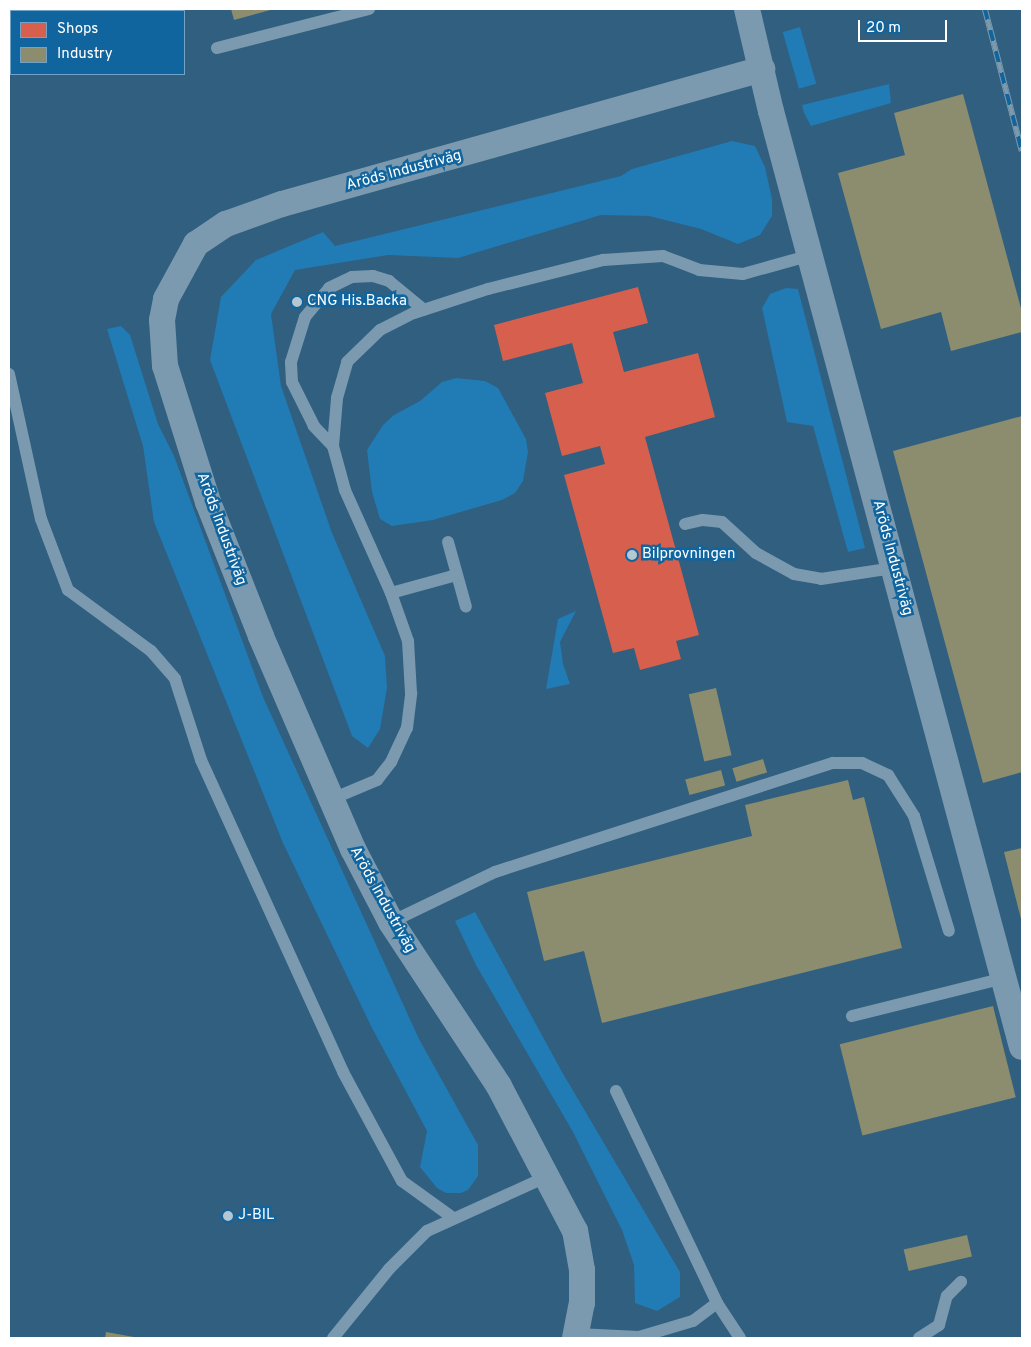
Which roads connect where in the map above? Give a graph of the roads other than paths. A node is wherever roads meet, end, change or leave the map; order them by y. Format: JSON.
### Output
{"nodes":[{"id":1,"x":369,"y":9,"type":"edge"},
{"id":2,"x":748,"y":9,"type":"edge"},
{"id":3,"x":217,"y":48,"type":"dead end"},
{"id":4,"x":762,"y":68,"type":"junction"},
{"id":5,"x":811,"y":255,"type":"junction"},
{"id":6,"x":424,"y":310,"type":"junction"},
{"id":7,"x":9,"y":374,"type":"edge"},
{"id":8,"x":333,"y":446,"type":"junction"},
{"id":9,"x":685,"y":524,"type":"dead end"},
{"id":10,"x":448,"y":542,"type":"dead end"},
{"id":11,"x":894,"y":568,"type":"junction"},
{"id":12,"x":457,"y":575,"type":"junction"},
{"id":13,"x":391,"y":594,"type":"junction"},
{"id":14,"x":466,"y":607,"type":"dead end"},
{"id":15,"x":332,"y":799,"type":"junction"},
{"id":16,"x":391,"y":922,"type":"junction"},
{"id":17,"x":948,"y":931,"type":"dead end"},
{"id":18,"x":1004,"y":978,"type":"junction"},
{"id":19,"x":852,"y":1016,"type":"dead end"},
{"id":20,"x":1022,"y":1047,"type":"edge"},
{"id":21,"x":616,"y":1091,"type":"dead end"},
{"id":22,"x":548,"y":1176,"type":"junction"},
{"id":23,"x":452,"y":1217,"type":"junction"},
{"id":24,"x":961,"y":1282,"type":"dead end"},
{"id":25,"x":718,"y":1303,"type":"junction"},
{"id":26,"x":576,"y":1336,"type":"edge"},
{"id":27,"x":333,"y":1338,"type":"edge"},
{"id":28,"x":740,"y":1338,"type":"edge"},
{"id":29,"x":920,"y":1338,"type":"edge"}],
"edges":[{"from":1,"to":3,"type":"lane"},
{"from":2,"to":4,"type":"street","name":"Aröds Industriväg"},
{"from":4,"to":5,"type":"street","name":"Aröds Industriväg"},
{"from":4,"to":15,"type":"street","name":"Aröds Industriväg"},
{"from":5,"to":6,"type":"lane"},
{"from":5,"to":11,"type":"street","name":"Aröds Industriväg"},
{"from":6,"to":8,"type":"lane"},
{"from":6,"to":8,"type":"lane"},
{"from":7,"to":23,"type":"lane"},
{"from":8,"to":13,"type":"lane"},
{"from":9,"to":11,"type":"lane"},
{"from":10,"to":12,"type":"lane"},
{"from":11,"to":18,"type":"street","name":"Aröds Industriväg"},
{"from":12,"to":13,"type":"lane"},
{"from":12,"to":14,"type":"lane"},
{"from":13,"to":15,"type":"lane"},
{"from":15,"to":16,"type":"street","name":"Aröds Industriväg"},
{"from":16,"to":17,"type":"lane"},
{"from":16,"to":22,"type":"street","name":"Aröds Industriväg"},
{"from":18,"to":19,"type":"lane"},
{"from":18,"to":20,"type":"street","name":"Aröds Industriväg"},
{"from":21,"to":25,"type":"lane"},
{"from":22,"to":23,"type":"lane"},
{"from":22,"to":26,"type":"street","name":"Aröds Industriväg"},
{"from":23,"to":27,"type":"lane"},
{"from":24,"to":29,"type":"lane"},
{"from":25,"to":26,"type":"lane"},
{"from":25,"to":28,"type":"lane"}]}
